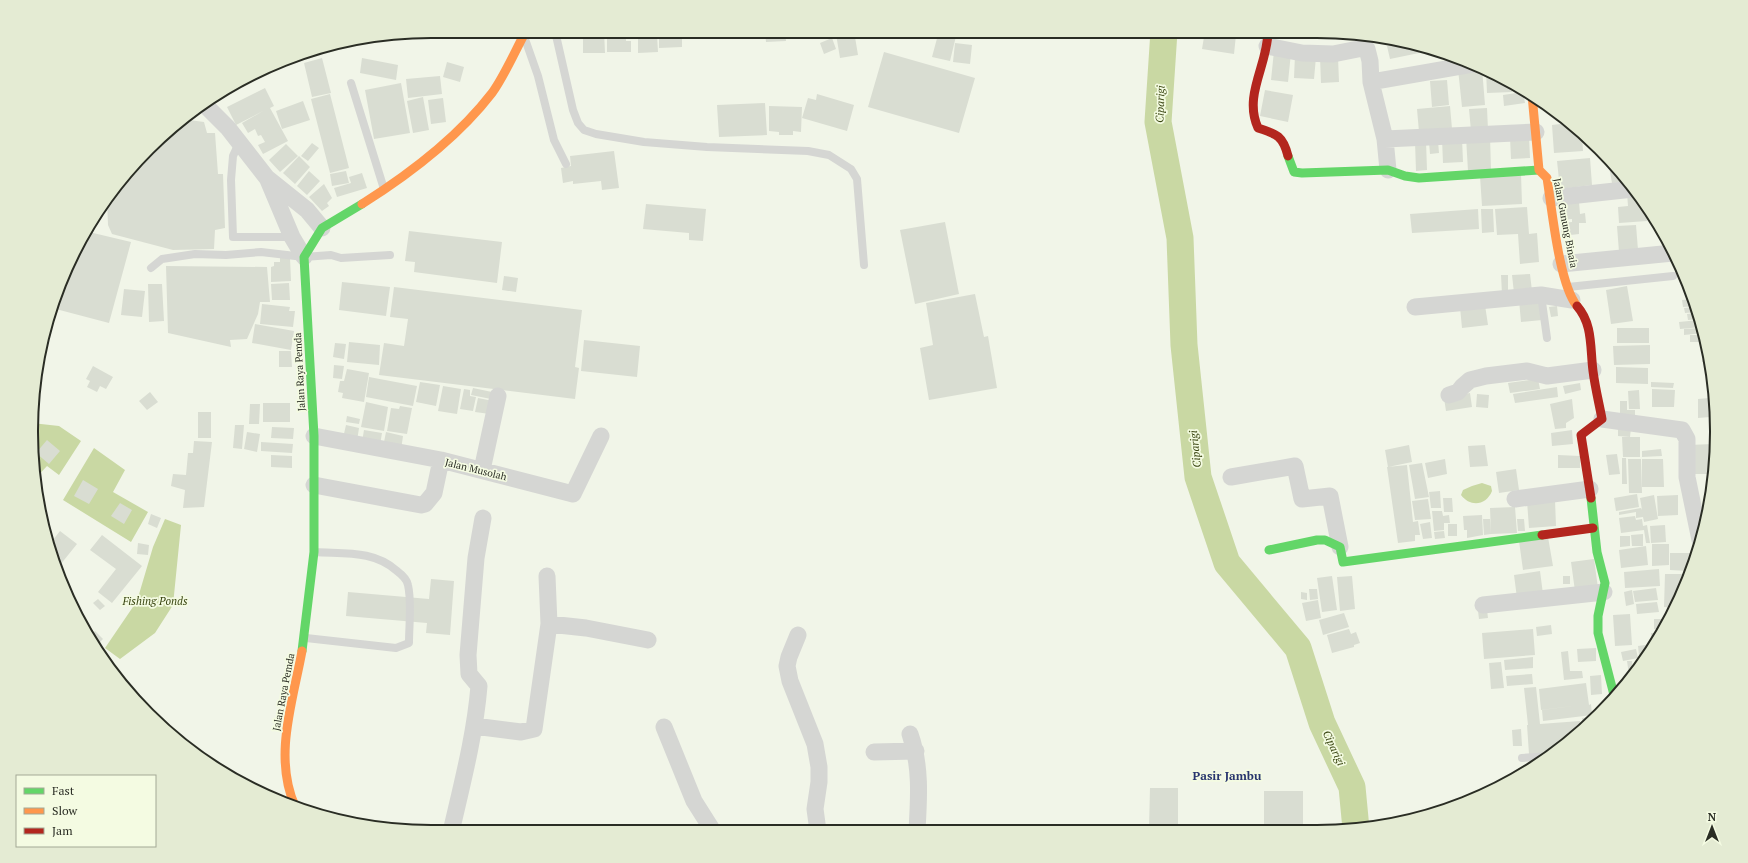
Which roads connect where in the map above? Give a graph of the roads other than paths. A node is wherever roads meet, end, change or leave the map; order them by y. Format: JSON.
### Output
{"nodes":[{"id":1,"x":523,"y":38,"type":"edge"},
{"id":2,"x":526,"y":38,"type":"edge"},
{"id":3,"x":557,"y":38,"type":"edge"},
{"id":4,"x":1268,"y":39,"type":"edge"},
{"id":5,"x":1462,"y":66,"type":"edge"},
{"id":6,"x":1371,"y":82,"type":"junction"},
{"id":7,"x":351,"y":83,"type":"dead end"},
{"id":8,"x":1533,"y":103,"type":"edge"},
{"id":9,"x":208,"y":108,"type":"edge"},
{"id":10,"x":1536,"y":132,"type":"junction"},
{"id":11,"x":1385,"y":139,"type":"junction"},
{"id":12,"x":239,"y":143,"type":"junction"},
{"id":13,"x":566,"y":164,"type":"dead end"},
{"id":14,"x":1388,"y":170,"type":"junction"},
{"id":15,"x":1539,"y":170,"type":"junction"},
{"id":16,"x":267,"y":178,"type":"junction"},
{"id":17,"x":384,"y":190,"type":"junction"},
{"id":18,"x":1628,"y":191,"type":"edge"},
{"id":19,"x":1551,"y":198,"type":"junction"},
{"id":20,"x":322,"y":228,"type":"junction"},
{"id":21,"x":292,"y":237,"type":"junction"},
{"id":22,"x":1667,"y":254,"type":"edge"},
{"id":23,"x":390,"y":255,"type":"dead end"},
{"id":24,"x":304,"y":257,"type":"junction"},
{"id":25,"x":1561,"y":264,"type":"junction"},
{"id":26,"x":864,"y":265,"type":"dead end"},
{"id":27,"x":151,"y":268,"type":"dead end"},
{"id":28,"x":1673,"y":276,"type":"dead end"},
{"id":29,"x":1570,"y":293,"type":"junction"},
{"id":30,"x":1541,"y":294,"type":"junction"},
{"id":31,"x":1415,"y":307,"type":"dead end"},
{"id":32,"x":1547,"y":338,"type":"dead end"},
{"id":33,"x":1593,"y":370,"type":"junction"},
{"id":34,"x":1449,"y":395,"type":"dead end"},
{"id":35,"x":498,"y":396,"type":"dead end"},
{"id":36,"x":1602,"y":419,"type":"junction"},
{"id":37,"x":314,"y":436,"type":"junction"},
{"id":38,"x":601,"y":436,"type":"dead end"},
{"id":39,"x":441,"y":460,"type":"junction"},
{"id":40,"x":482,"y":470,"type":"junction"},
{"id":41,"x":1231,"y":476,"type":"dead end"},
{"id":42,"x":314,"y":485,"type":"junction"},
{"id":43,"x":1590,"y":488,"type":"junction"},
{"id":44,"x":1515,"y":499,"type":"dead end"},
{"id":45,"x":483,"y":518,"type":"dead end"},
{"id":46,"x":1593,"y":528,"type":"junction"},
{"id":47,"x":1698,"y":529,"type":"edge"},
{"id":48,"x":1340,"y":547,"type":"junction"},
{"id":49,"x":1269,"y":550,"type":"dead end"},
{"id":50,"x":314,"y":552,"type":"junction"},
{"id":51,"x":547,"y":576,"type":"dead end"},
{"id":52,"x":1604,"y":592,"type":"junction"},
{"id":53,"x":1483,"y":605,"type":"dead end"},
{"id":54,"x":549,"y":624,"type":"junction"},
{"id":55,"x":798,"y":635,"type":"dead end"},
{"id":56,"x":305,"y":638,"type":"junction"},
{"id":57,"x":648,"y":640,"type":"dead end"},
{"id":58,"x":1616,"y":686,"type":"edge"},
{"id":59,"x":474,"y":726,"type":"junction"},
{"id":60,"x":664,"y":727,"type":"dead end"},
{"id":61,"x":910,"y":734,"type":"dead end"},
{"id":62,"x":874,"y":752,"type":"dead end"},
{"id":63,"x":916,"y":752,"type":"junction"},
{"id":64,"x":1538,"y":757,"type":"edge"},
{"id":65,"x":1522,"y":758,"type":"dead end"},
{"id":66,"x":291,"y":799,"type":"edge"},
{"id":67,"x":453,"y":825,"type":"edge"},
{"id":68,"x":709,"y":825,"type":"edge"},
{"id":69,"x":817,"y":825,"type":"edge"},
{"id":70,"x":917,"y":825,"type":"edge"}],
"edges":[{"from":1,"to":17,"type":"street"},
{"from":2,"to":13,"type":"lane"},
{"from":3,"to":26,"type":"lane"},
{"from":4,"to":6,"type":"street"},
{"from":4,"to":14,"type":"street"},
{"from":5,"to":6,"type":"street"},
{"from":6,"to":11,"type":"street"},
{"from":7,"to":17,"type":"lane"},
{"from":8,"to":10,"type":"street","name":"Jalan Gunung Binaia"},
{"from":9,"to":12,"type":"street"},
{"from":10,"to":11,"type":"street"},
{"from":10,"to":15,"type":"street","name":"Jalan Gunung Binaia"},
{"from":11,"to":14,"type":"street"},
{"from":12,"to":16,"type":"street"},
{"from":12,"to":21,"type":"lane"},
{"from":14,"to":15,"type":"street"},
{"from":15,"to":19,"type":"street","name":"Jalan Gunung Binaia"},
{"from":16,"to":20,"type":"street"},
{"from":16,"to":21,"type":"street"},
{"from":17,"to":20,"type":"street"},
{"from":18,"to":19,"type":"street"},
{"from":19,"to":25,"type":"street","name":"Jalan Gunung Binaia"},
{"from":20,"to":24,"type":"street"},
{"from":21,"to":24,"type":"street"},
{"from":22,"to":25,"type":"street"},
{"from":23,"to":24,"type":"lane"},
{"from":24,"to":27,"type":"lane"},
{"from":24,"to":37,"type":"street","name":"Jalan Raya Pemda"},
{"from":25,"to":29,"type":"street","name":"Jalan Gunung Binaia"},
{"from":28,"to":29,"type":"lane"},
{"from":29,"to":30,"type":"street"},
{"from":29,"to":33,"type":"street"},
{"from":30,"to":31,"type":"street"},
{"from":30,"to":32,"type":"lane"},
{"from":33,"to":34,"type":"street"},
{"from":33,"to":36,"type":"street"},
{"from":35,"to":40,"type":"street"},
{"from":36,"to":43,"type":"street"},
{"from":36,"to":47,"type":"street"},
{"from":37,"to":39,"type":"street","name":"Jalan Musolah"},
{"from":37,"to":42,"type":"street","name":"Jalan Raya Pemda"},
{"from":38,"to":40,"type":"street","name":"Jalan Musolah"},
{"from":39,"to":40,"type":"street","name":"Jalan Musolah"},
{"from":39,"to":42,"type":"street"},
{"from":41,"to":48,"type":"street"},
{"from":42,"to":50,"type":"street","name":"Jalan Raya Pemda"},
{"from":43,"to":44,"type":"street"},
{"from":43,"to":46,"type":"street"},
{"from":45,"to":59,"type":"street"},
{"from":46,"to":48,"type":"street"},
{"from":46,"to":52,"type":"street"},
{"from":48,"to":49,"type":"street"},
{"from":50,"to":56,"type":"street","name":"Jalan Raya Pemda"},
{"from":50,"to":56,"type":"lane"},
{"from":51,"to":54,"type":"street"},
{"from":52,"to":53,"type":"street"},
{"from":52,"to":58,"type":"street"},
{"from":54,"to":57,"type":"street"},
{"from":54,"to":59,"type":"street"},
{"from":55,"to":69,"type":"street"},
{"from":56,"to":66,"type":"street","name":"Jalan Raya Pemda"},
{"from":59,"to":67,"type":"street"},
{"from":60,"to":68,"type":"street"},
{"from":61,"to":63,"type":"street"},
{"from":62,"to":63,"type":"street"},
{"from":63,"to":70,"type":"street"},
{"from":64,"to":65,"type":"lane"}]}
